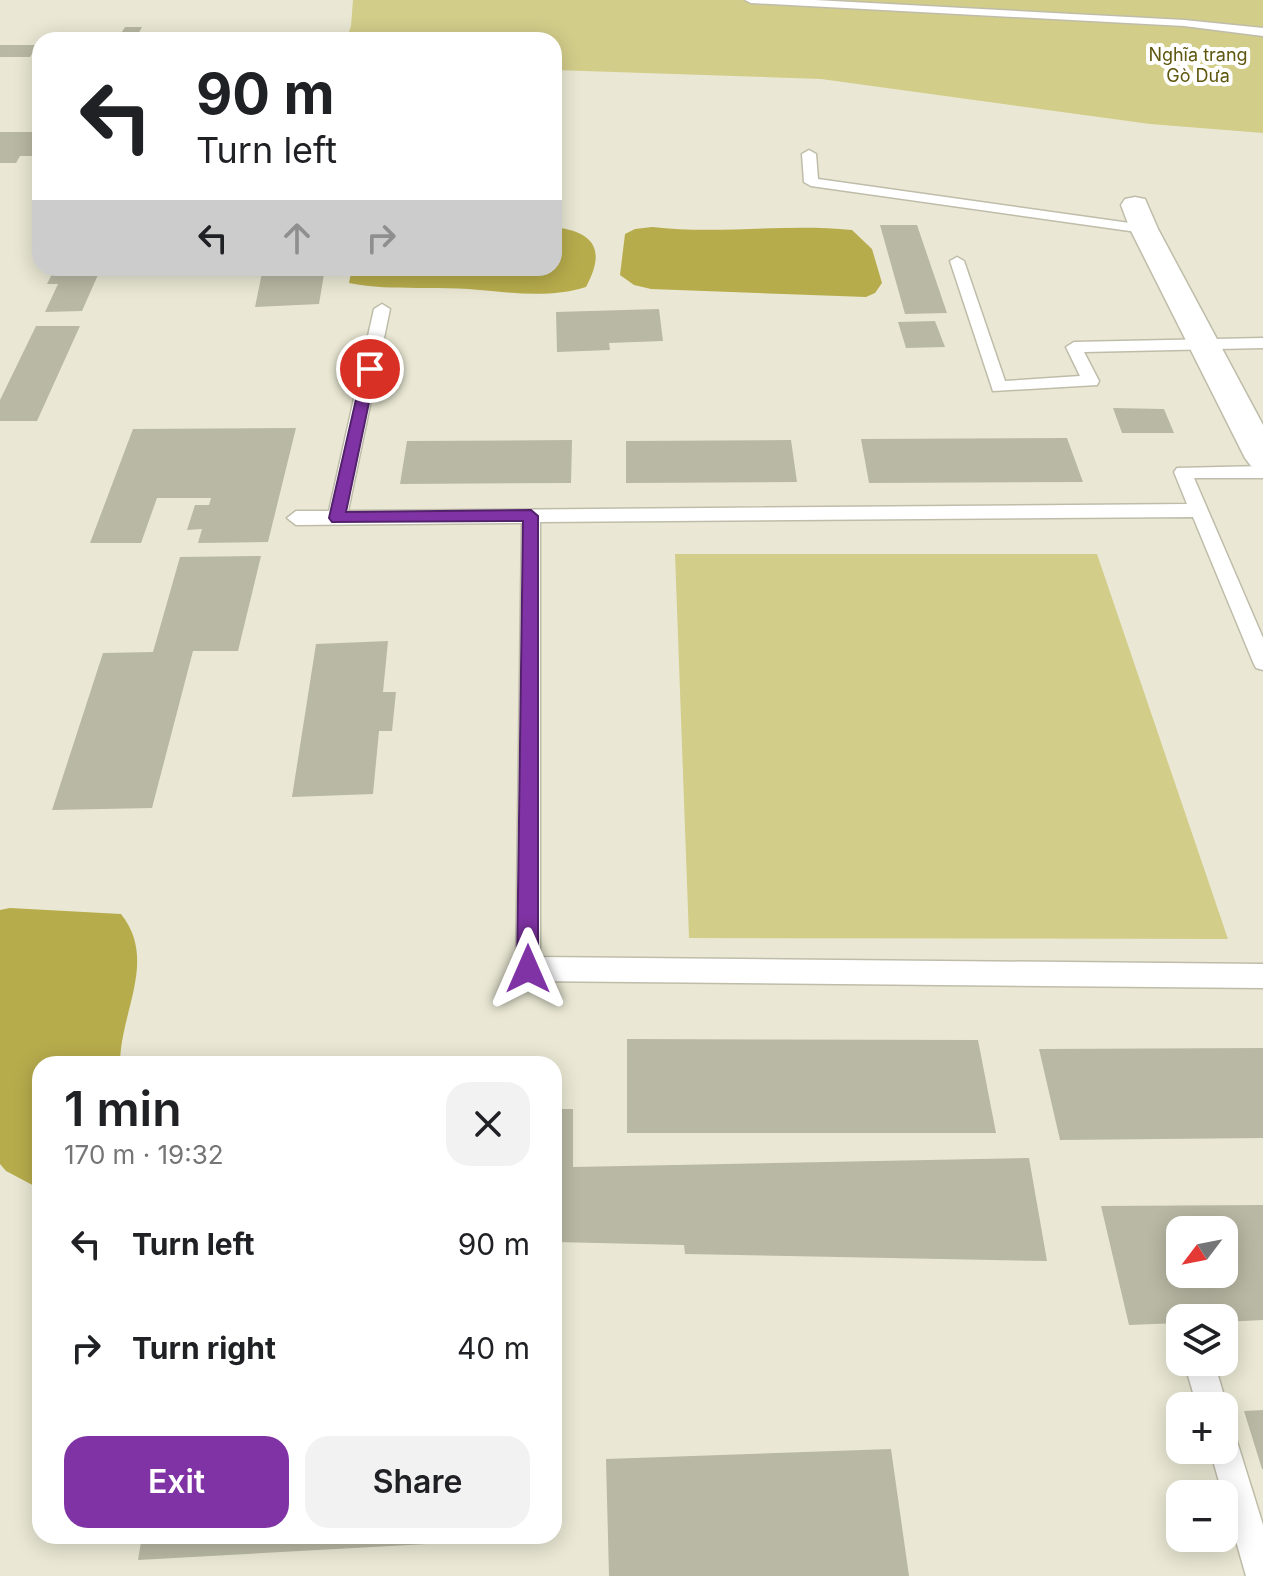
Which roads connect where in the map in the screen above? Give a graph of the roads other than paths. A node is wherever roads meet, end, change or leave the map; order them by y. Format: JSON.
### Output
{"nodes":[{"id":1,"x":751,"y":0,"type":"edge"},
{"id":2,"x":1263,"y":32,"type":"edge"},
{"id":3,"x":809,"y":154,"type":"dead end"},
{"id":4,"x":1139,"y":217,"type":"joint"},
{"id":5,"x":957,"y":261,"type":"dead end"},
{"id":6,"x":382,"y":309,"type":"dead end"},
{"id":7,"x":1263,"y":343,"type":"edge"},
{"id":8,"x":1205,"y":345,"type":"junction"},
{"id":9,"x":1263,"y":458,"type":"edge"},
{"id":10,"x":1263,"y":472,"type":"edge"},
{"id":11,"x":1199,"y":510,"type":"junction"},
{"id":12,"x":531,"y":516,"type":"junction"},
{"id":13,"x":296,"y":518,"type":"dead end"},
{"id":14,"x":337,"y":518,"type":"junction"},
{"id":15,"x":1263,"y":662,"type":"edge"},
{"id":16,"x":1263,"y":976,"type":"edge"},
{"id":17,"x":1229,"y":1464,"type":"edge"},
{"id":18,"x":1262,"y":1576,"type":"edge"}],
"edges":[{"from":1,"to":2,"type":"lane"},
{"from":3,"to":4,"type":"lane"},
{"from":4,"to":8,"type":"street"},
{"from":5,"to":8,"type":"lane"},
{"from":6,"to":14,"type":"lane"},
{"from":7,"to":8,"type":"lane"},
{"from":8,"to":9,"type":"street"},
{"from":10,"to":11,"type":"lane"},
{"from":11,"to":12,"type":"lane"},
{"from":11,"to":15,"type":"lane"},
{"from":12,"to":14,"type":"lane"},
{"from":12,"to":16,"type":"lane"},
{"from":13,"to":14,"type":"lane"},
{"from":17,"to":18,"type":"lane"}]}
